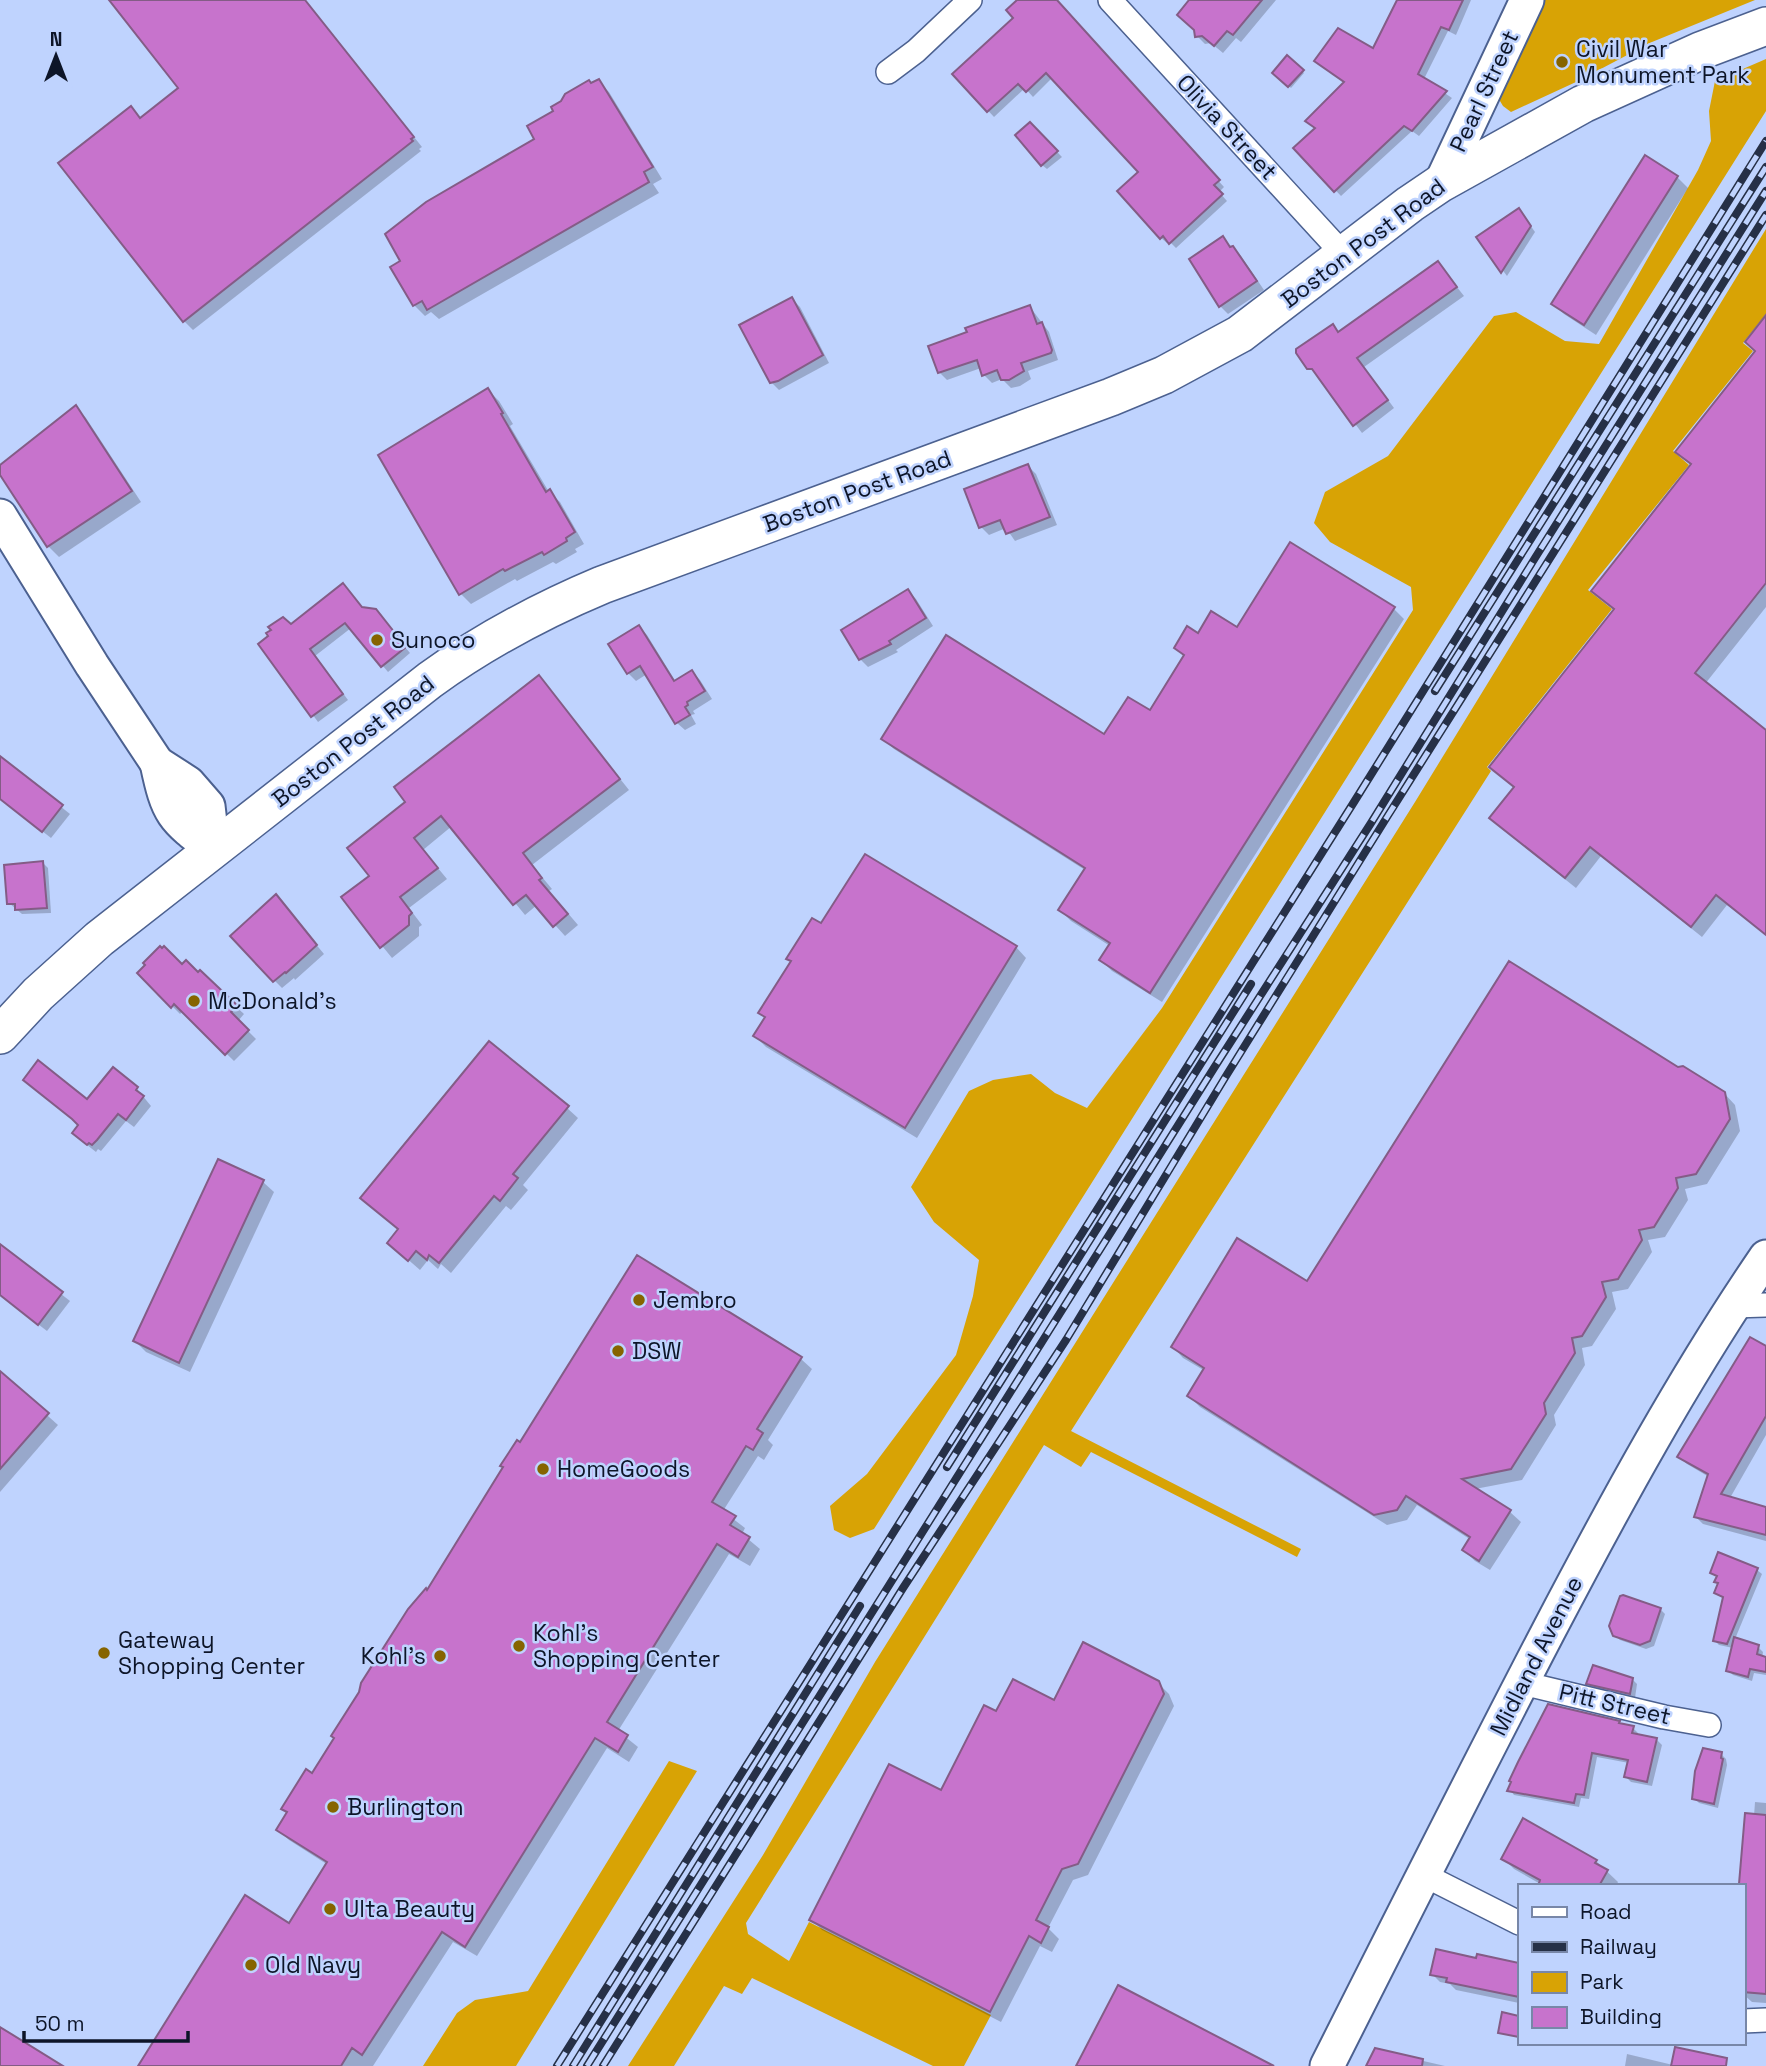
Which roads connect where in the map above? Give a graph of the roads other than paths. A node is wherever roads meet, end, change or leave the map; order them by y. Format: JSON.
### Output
{"nodes":[{"id":1,"x":970,"y":0,"type":"edge"},
{"id":2,"x":1110,"y":0,"type":"edge"},
{"id":3,"x":1527,"y":0,"type":"edge"},
{"id":4,"x":1766,"y":26,"type":"edge"},
{"id":5,"x":888,"y":72,"type":"dead end"},
{"id":6,"x":1441,"y":183,"type":"junction"},
{"id":7,"x":1344,"y":255,"type":"junction"},
{"id":8,"x":0,"y":516,"type":"edge"},
{"id":9,"x":213,"y":849,"type":"junction"},
{"id":10,"x":0,"y":1035,"type":"edge"},
{"id":11,"x":1766,"y":1258,"type":"edge"},
{"id":12,"x":1766,"y":1305,"type":"edge"},
{"id":13,"x":1733,"y":1306,"type":"junction"},
{"id":14,"x":1522,"y":1683,"type":"junction"},
{"id":15,"x":1709,"y":1724,"type":"dead end"},
{"id":16,"x":1424,"y":1875,"type":"junction"},
{"id":17,"x":1518,"y":1922,"type":"edge"},
{"id":18,"x":1766,"y":2020,"type":"edge"},
{"id":19,"x":1745,"y":2021,"type":"edge"},
{"id":20,"x":1327,"y":2066,"type":"edge"}],
"edges":[{"from":1,"to":5,"type":"street"},
{"from":2,"to":7,"type":"street","name":"Olivia Street"},
{"from":3,"to":6,"type":"street","name":"Pearl Street"},
{"from":4,"to":6,"type":"main road","name":"Boston Post Road"},
{"from":6,"to":7,"type":"main road","name":"Boston Post Road"},
{"from":7,"to":9,"type":"main road","name":"Boston Post Road"},
{"from":8,"to":9,"type":"street"},
{"from":9,"to":10,"type":"main road","name":"Boston Post Road"},
{"from":11,"to":13,"type":"street","name":"Midland Avenue"},
{"from":12,"to":13,"type":"street"},
{"from":13,"to":14,"type":"street","name":"Midland Avenue"},
{"from":14,"to":15,"type":"street","name":"Pitt Street"},
{"from":14,"to":16,"type":"street","name":"Midland Avenue"},
{"from":16,"to":17,"type":"street"},
{"from":16,"to":20,"type":"street","name":"Midland Avenue"},
{"from":18,"to":19,"type":"street"}]}
